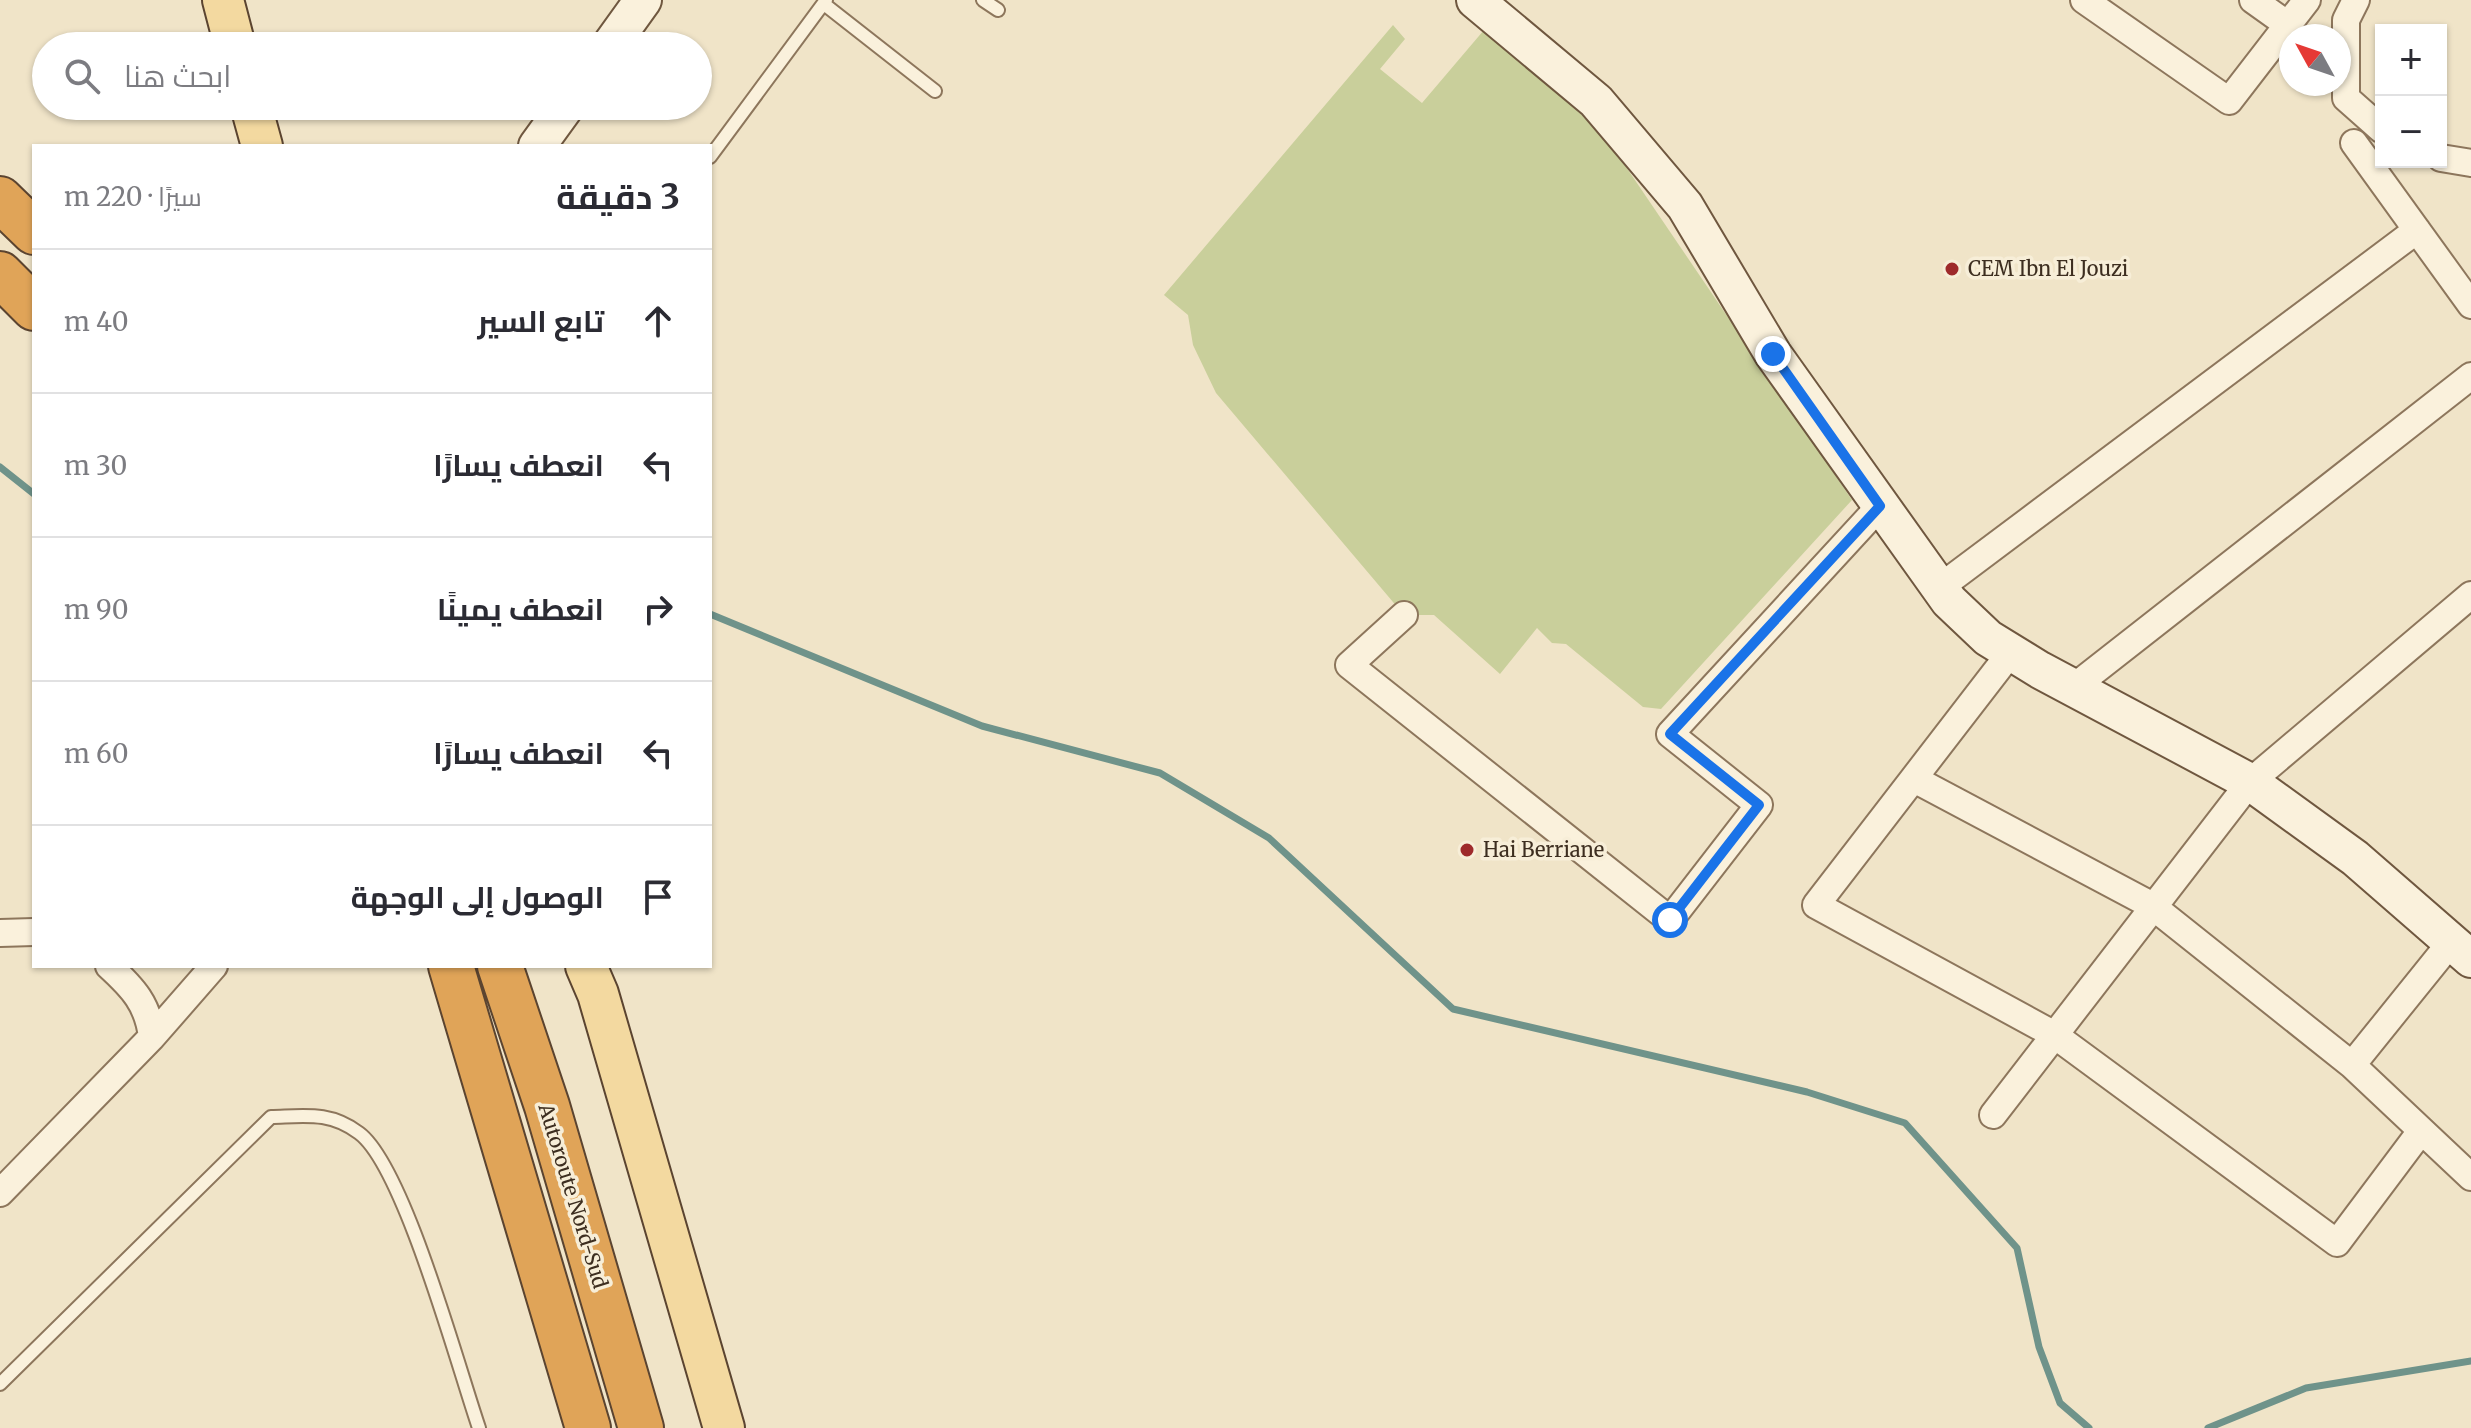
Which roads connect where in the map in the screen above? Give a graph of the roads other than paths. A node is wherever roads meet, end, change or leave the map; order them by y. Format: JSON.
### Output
{"nodes":[{"id":1,"x":223,"y":0,"type":"edge"},
{"id":2,"x":643,"y":0,"type":"edge"},
{"id":3,"x":983,"y":0,"type":"edge"},
{"id":4,"x":1475,"y":0,"type":"edge"},
{"id":5,"x":2084,"y":0,"type":"edge"},
{"id":6,"x":2253,"y":0,"type":"edge"},
{"id":7,"x":2307,"y":0,"type":"edge"},
{"id":8,"x":2356,"y":0,"type":"edge"},
{"id":9,"x":825,"y":2,"type":"edge"},
{"id":10,"x":998,"y":10,"type":"dead end"},
{"id":11,"x":2287,"y":24,"type":"edge"},
{"id":12,"x":2289,"y":24,"type":"edge"},
{"id":13,"x":231,"y":32,"type":"edge"},
{"id":14,"x":620,"y":32,"type":"edge"},
{"id":15,"x":2279,"y":37,"type":"edge"},
{"id":16,"x":935,"y":91,"type":"dead end"},
{"id":17,"x":255,"y":120,"type":"edge"},
{"id":18,"x":556,"y":120,"type":"edge"},
{"id":19,"x":2375,"y":124,"type":"edge"},
{"id":20,"x":2354,"y":143,"type":"dead end"},
{"id":21,"x":261,"y":144,"type":"edge"},
{"id":22,"x":538,"y":144,"type":"edge"},
{"id":23,"x":712,"y":154,"type":"edge"},
{"id":24,"x":2447,"y":159,"type":"edge"},
{"id":25,"x":2471,"y":163,"type":"edge"},
{"id":26,"x":0,"y":199,"type":"edge"},
{"id":27,"x":32,"y":230,"type":"edge"},
{"id":28,"x":2417,"y":230,"type":"junction"},
{"id":29,"x":0,"y":274,"type":"edge"},
{"id":30,"x":2471,"y":305,"type":"edge"},
{"id":31,"x":32,"y":306,"type":"edge"},
{"id":32,"x":2471,"y":376,"type":"edge"},
{"id":33,"x":1880,"y":506,"type":"junction"},
{"id":34,"x":1939,"y":588,"type":"junction"},
{"id":35,"x":2471,"y":595,"type":"edge"},
{"id":36,"x":1404,"y":615,"type":"dead end"},
{"id":37,"x":2011,"y":652,"type":"junction"},
{"id":38,"x":2074,"y":687,"type":"junction"},
{"id":39,"x":1914,"y":779,"type":"junction"},
{"id":40,"x":2250,"y":782,"type":"junction"},
{"id":41,"x":2151,"y":905,"type":"junction"},
{"id":42,"x":32,"y":932,"type":"edge"},
{"id":43,"x":0,"y":933,"type":"edge"},
{"id":44,"x":2462,"y":950,"type":"edge"},
{"id":45,"x":111,"y":968,"type":"edge"},
{"id":46,"x":212,"y":968,"type":"edge"},
{"id":47,"x":452,"y":968,"type":"edge"},
{"id":48,"x":501,"y":968,"type":"edge"},
{"id":49,"x":587,"y":968,"type":"edge"},
{"id":50,"x":2053,"y":1034,"type":"junction"},
{"id":51,"x":152,"y":1037,"type":"junction"},
{"id":52,"x":2352,"y":1065,"type":"junction"},
{"id":53,"x":1993,"y":1115,"type":"dead end"},
{"id":54,"x":2421,"y":1131,"type":"junction"},
{"id":55,"x":2471,"y":1177,"type":"edge"},
{"id":56,"x":0,"y":1193,"type":"edge"},
{"id":57,"x":0,"y":1384,"type":"edge"},
{"id":58,"x":479,"y":1428,"type":"edge"},
{"id":59,"x":588,"y":1428,"type":"edge"},
{"id":60,"x":641,"y":1428,"type":"edge"},
{"id":61,"x":724,"y":1428,"type":"edge"}],
"edges":[{"from":1,"to":13,"type":"main road"},
{"from":2,"to":14,"type":"main road"},
{"from":3,"to":10,"type":"lane"},
{"from":4,"to":33,"type":"main road"},
{"from":5,"to":15,"type":"street"},
{"from":6,"to":11,"type":"street"},
{"from":7,"to":12,"type":"street"},
{"from":8,"to":19,"type":"street"},
{"from":9,"to":16,"type":"lane"},
{"from":9,"to":23,"type":"lane"},
{"from":17,"to":21,"type":"main road"},
{"from":18,"to":22,"type":"main road"},
{"from":20,"to":28,"type":"street"},
{"from":24,"to":25,"type":"street"},
{"from":26,"to":27,"type":"highway"},
{"from":28,"to":30,"type":"street"},
{"from":28,"to":34,"type":"street"},
{"from":29,"to":31,"type":"highway"},
{"from":32,"to":38,"type":"street"},
{"from":33,"to":34,"type":"main road"},
{"from":33,"to":36,"type":"street"},
{"from":34,"to":37,"type":"main road"},
{"from":35,"to":40,"type":"street"},
{"from":37,"to":38,"type":"main road"},
{"from":37,"to":39,"type":"street"},
{"from":38,"to":40,"type":"main road"},
{"from":39,"to":41,"type":"street"},
{"from":39,"to":50,"type":"street"},
{"from":40,"to":41,"type":"street"},
{"from":40,"to":44,"type":"main road"},
{"from":41,"to":50,"type":"street"},
{"from":41,"to":52,"type":"street"},
{"from":42,"to":43,"type":"street"},
{"from":44,"to":52,"type":"street"},
{"from":45,"to":51,"type":"street"},
{"from":46,"to":51,"type":"street"},
{"from":47,"to":59,"type":"highway"},
{"from":48,"to":60,"type":"highway","name":"Autoroute Nord-Sud"},
{"from":49,"to":61,"type":"main road"},
{"from":50,"to":53,"type":"street"},
{"from":50,"to":54,"type":"street"},
{"from":51,"to":56,"type":"street"},
{"from":52,"to":54,"type":"street"},
{"from":54,"to":55,"type":"street"},
{"from":57,"to":58,"type":"lane"}]}
